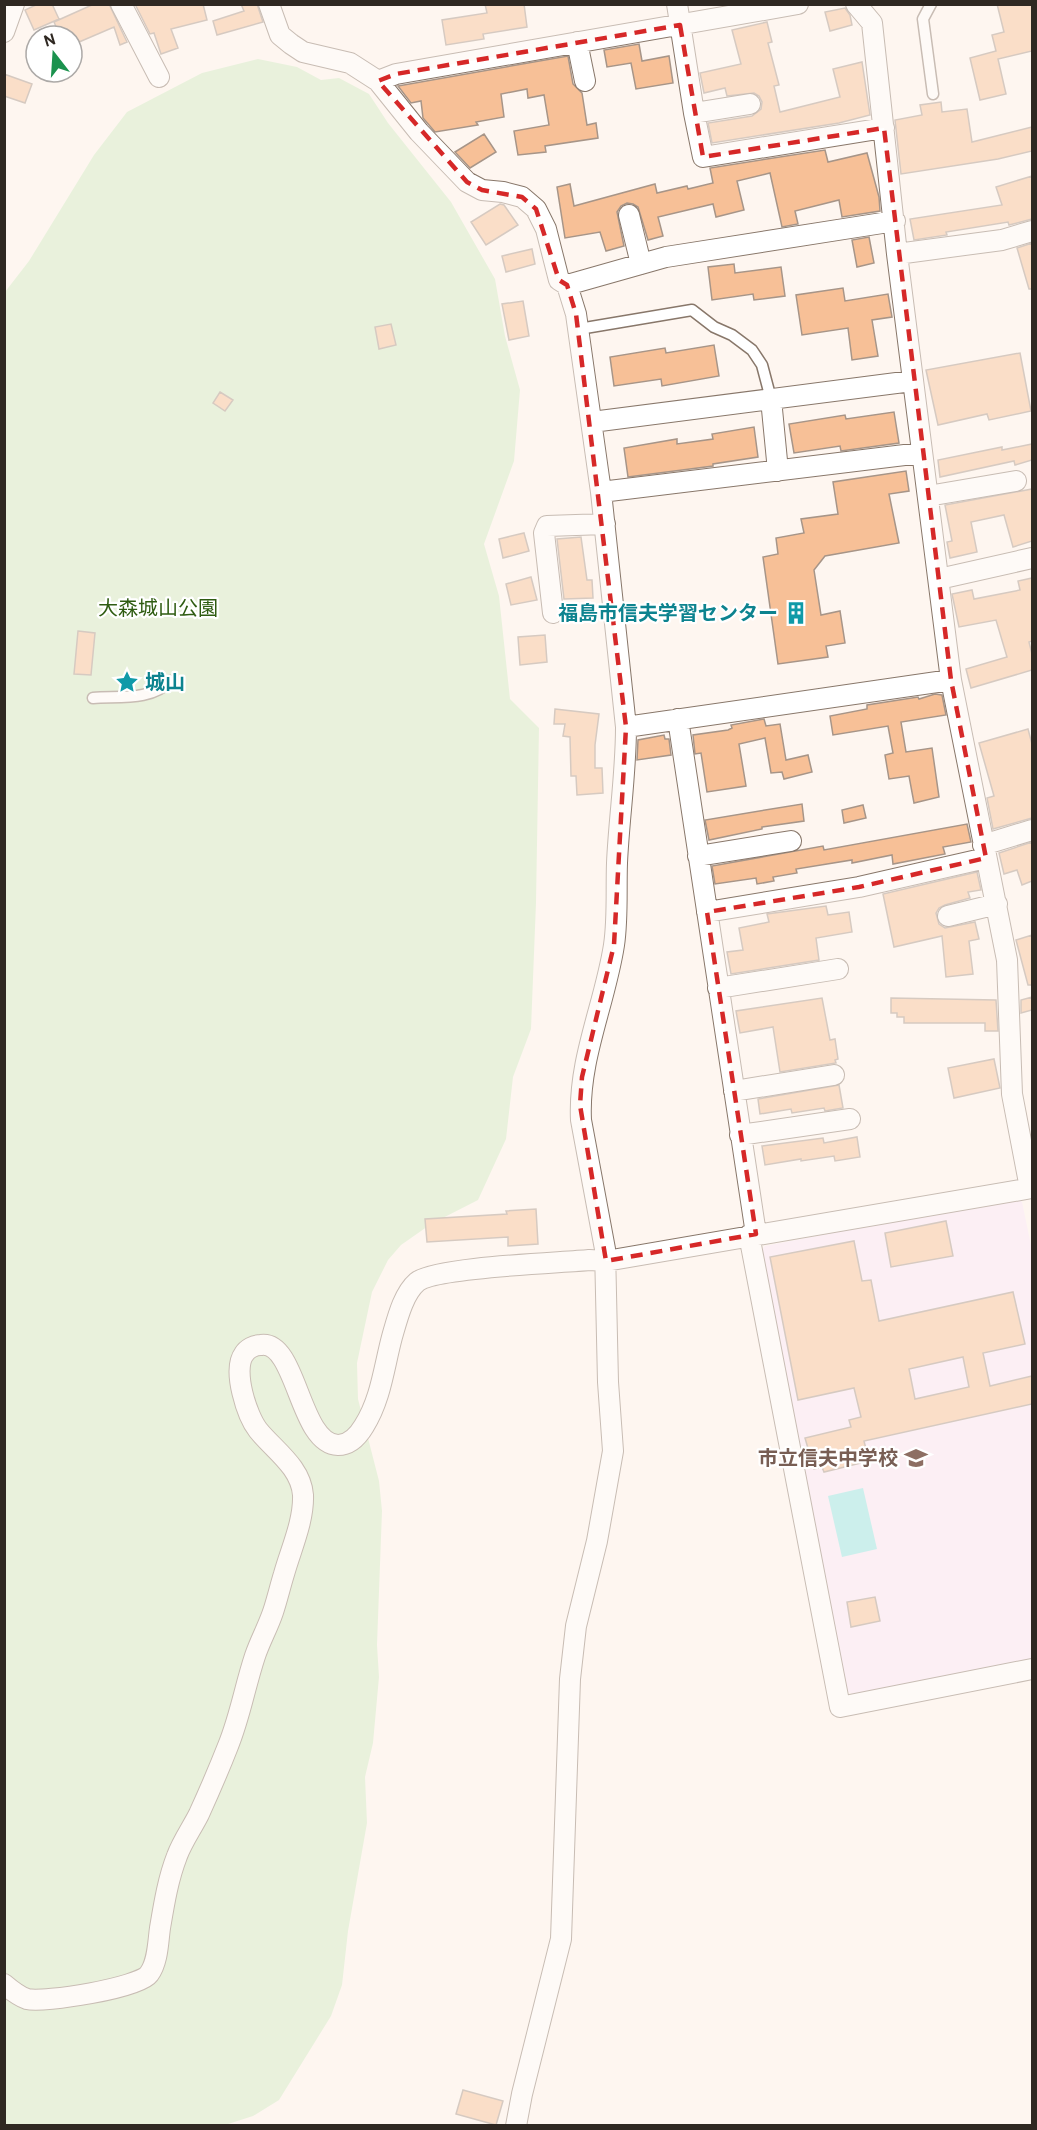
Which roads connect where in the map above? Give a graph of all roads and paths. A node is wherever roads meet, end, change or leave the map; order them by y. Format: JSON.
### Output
{"nodes":[{"id":1,"x":14,"y":4,"type":"edge"},
{"id":2,"x":122,"y":4,"type":"edge"},
{"id":3,"x":269,"y":4,"type":"edge"},
{"id":4,"x":677,"y":4,"type":"edge"},
{"id":5,"x":798,"y":4,"type":"edge"},
{"id":6,"x":856,"y":4,"type":"edge"},
{"id":7,"x":931,"y":4,"type":"edge"},
{"id":8,"x":680,"y":25,"type":"junction"},
{"id":9,"x":4,"y":32,"type":"edge"},
{"id":10,"x":577,"y":42,"type":"junction"},
{"id":11,"x":159,"y":77,"type":"dead end"},
{"id":12,"x":378,"y":81,"type":"junction"},
{"id":13,"x":585,"y":81,"type":"dead end"},
{"id":14,"x":933,"y":94,"type":"dead end"},
{"id":15,"x":750,"y":104,"type":"dead end"},
{"id":16,"x":694,"y":113,"type":"junction"},
{"id":17,"x":884,"y":128,"type":"junction"},
{"id":18,"x":629,"y":214,"type":"dead end"},
{"id":19,"x":895,"y":221,"type":"junction"},
{"id":20,"x":1032,"y":231,"type":"edge"},
{"id":21,"x":897,"y":254,"type":"junction"},
{"id":22,"x":641,"y":264,"type":"junction"},
{"id":23,"x":567,"y":285,"type":"junction"},
{"id":24,"x":579,"y":329,"type":"junction"},
{"id":25,"x":912,"y":381,"type":"junction"},
{"id":26,"x":771,"y":399,"type":"junction"},
{"id":27,"x":592,"y":422,"type":"junction"},
{"id":28,"x":921,"y":453,"type":"junction"},
{"id":29,"x":778,"y":471,"type":"junction"},
{"id":30,"x":1016,"y":481,"type":"dead end"},
{"id":31,"x":601,"y":492,"type":"junction"},
{"id":32,"x":928,"y":496,"type":"junction"},
{"id":33,"x":605,"y":524,"type":"junction"},
{"id":34,"x":1032,"y":558,"type":"edge"},
{"id":35,"x":939,"y":579,"type":"junction"},
{"id":36,"x":553,"y":613,"type":"dead end"},
{"id":37,"x":951,"y":680,"type":"junction"},
{"id":38,"x":170,"y":681,"type":"dead end"},
{"id":39,"x":93,"y":698,"type":"dead end"},
{"id":40,"x":678,"y":719,"type":"junction"},
{"id":41,"x":626,"y":727,"type":"junction"},
{"id":42,"x":1032,"y":830,"type":"edge"},
{"id":43,"x":791,"y":841,"type":"dead end"},
{"id":44,"x":984,"y":851,"type":"junction"},
{"id":45,"x":698,"y":856,"type":"junction"},
{"id":46,"x":997,"y":904,"type":"junction"},
{"id":47,"x":707,"y":912,"type":"junction"},
{"id":48,"x":948,"y":916,"type":"dead end"},
{"id":49,"x":838,"y":969,"type":"dead end"},
{"id":50,"x":718,"y":988,"type":"junction"},
{"id":51,"x":834,"y":1075,"type":"dead end"},
{"id":52,"x":734,"y":1092,"type":"junction"},
{"id":53,"x":850,"y":1119,"type":"dead end"},
{"id":54,"x":741,"y":1135,"type":"junction"},
{"id":55,"x":1032,"y":1192,"type":"edge"},
{"id":56,"x":752,"y":1235,"type":"junction"},
{"id":57,"x":606,"y":1261,"type":"junction"},
{"id":58,"x":1032,"y":1669,"type":"edge"},
{"id":59,"x":4,"y":1984,"type":"edge"},
{"id":60,"x":516,"y":2126,"type":"edge"}],
"edges":[{"from":1,"to":9,"type":"street"},
{"from":2,"to":11,"type":"street"},
{"from":3,"to":12,"type":"street"},
{"from":4,"to":8,"type":"street"},
{"from":5,"to":8,"type":"street"},
{"from":6,"to":17,"type":"street"},
{"from":7,"to":14,"type":"lane"},
{"from":8,"to":10,"type":"street"},
{"from":8,"to":16,"type":"street"},
{"from":10,"to":12,"type":"street"},
{"from":10,"to":13,"type":"street"},
{"from":12,"to":23,"type":"street"},
{"from":15,"to":16,"type":"street"},
{"from":16,"to":17,"type":"street"},
{"from":17,"to":19,"type":"street"},
{"from":18,"to":22,"type":"street"},
{"from":19,"to":21,"type":"street"},
{"from":19,"to":22,"type":"street"},
{"from":20,"to":21,"type":"street"},
{"from":21,"to":25,"type":"street"},
{"from":22,"to":23,"type":"street"},
{"from":23,"to":24,"type":"street"},
{"from":24,"to":26,"type":"lane"},
{"from":24,"to":27,"type":"street"},
{"from":25,"to":26,"type":"street"},
{"from":25,"to":28,"type":"street"},
{"from":26,"to":27,"type":"street"},
{"from":26,"to":29,"type":"street"},
{"from":27,"to":31,"type":"street"},
{"from":28,"to":29,"type":"street"},
{"from":28,"to":32,"type":"street"},
{"from":29,"to":31,"type":"street"},
{"from":30,"to":32,"type":"street"},
{"from":31,"to":33,"type":"street"},
{"from":32,"to":35,"type":"street"},
{"from":33,"to":36,"type":"street"},
{"from":33,"to":41,"type":"street"},
{"from":34,"to":35,"type":"street"},
{"from":35,"to":37,"type":"street"},
{"from":37,"to":40,"type":"street"},
{"from":37,"to":44,"type":"street"},
{"from":38,"to":39,"type":"lane"},
{"from":40,"to":41,"type":"street"},
{"from":40,"to":45,"type":"street"},
{"from":41,"to":57,"type":"street"},
{"from":42,"to":44,"type":"street"},
{"from":43,"to":45,"type":"street"},
{"from":44,"to":46,"type":"street"},
{"from":44,"to":47,"type":"street"},
{"from":45,"to":47,"type":"street"},
{"from":46,"to":48,"type":"street"},
{"from":46,"to":55,"type":"street"},
{"from":47,"to":50,"type":"street"},
{"from":49,"to":50,"type":"street"},
{"from":50,"to":52,"type":"street"},
{"from":51,"to":52,"type":"street"},
{"from":52,"to":54,"type":"street"},
{"from":53,"to":54,"type":"street"},
{"from":54,"to":56,"type":"street"},
{"from":55,"to":56,"type":"street"},
{"from":56,"to":57,"type":"street"},
{"from":56,"to":58,"type":"street"},
{"from":57,"to":59,"type":"street"},
{"from":57,"to":60,"type":"street"}]}
